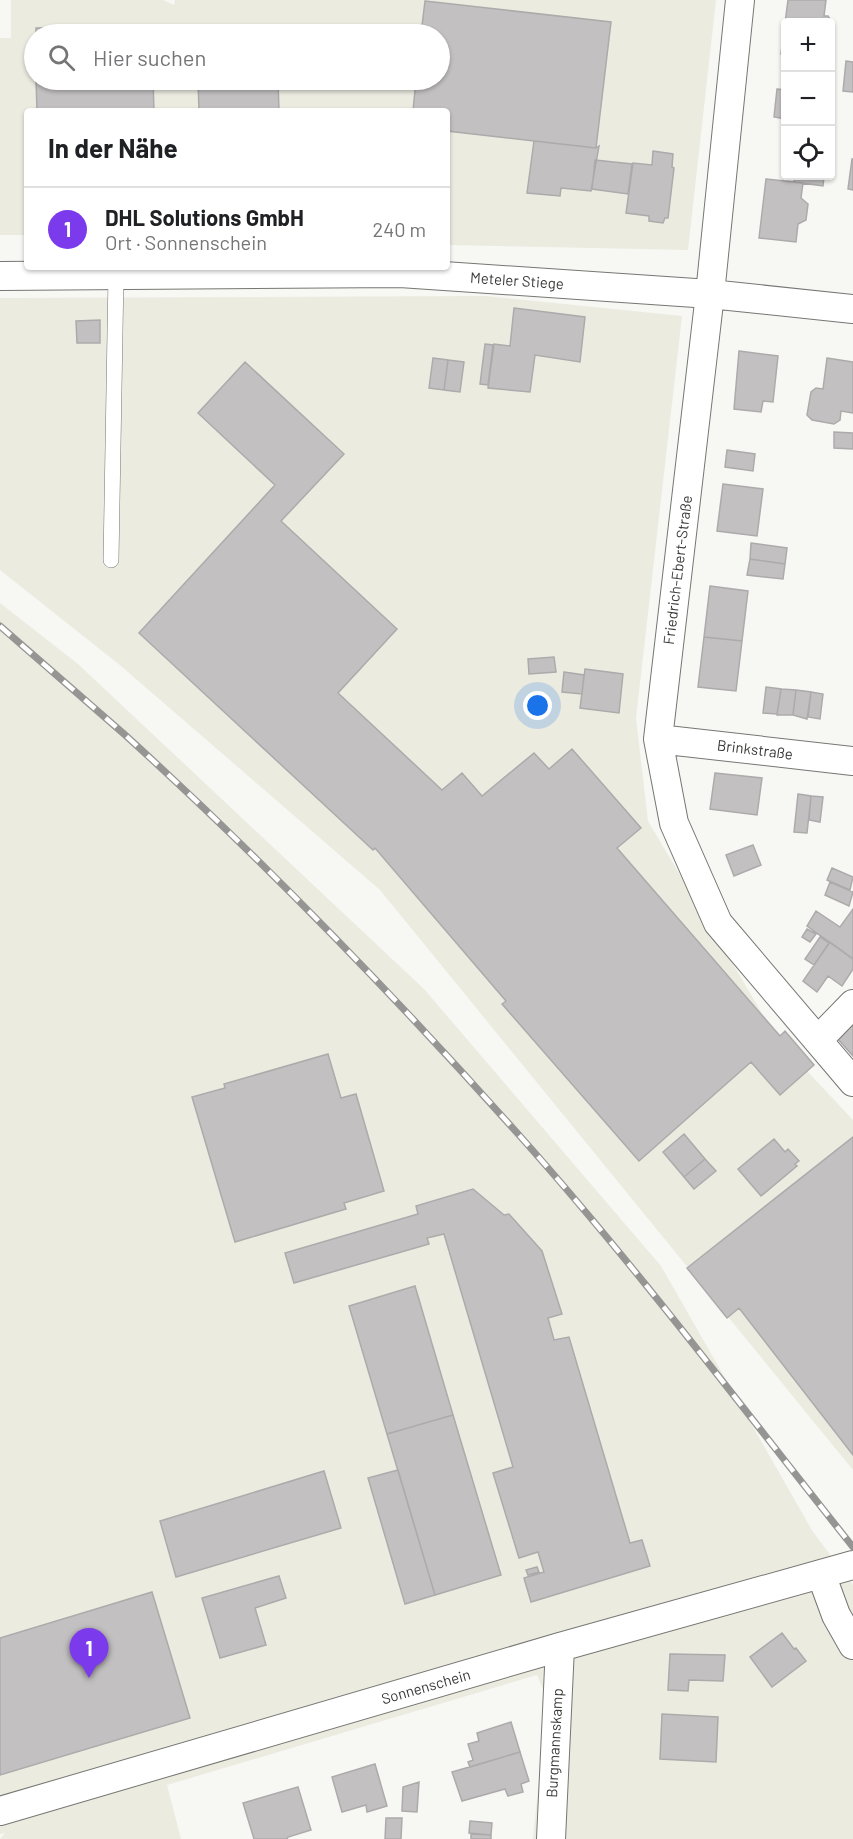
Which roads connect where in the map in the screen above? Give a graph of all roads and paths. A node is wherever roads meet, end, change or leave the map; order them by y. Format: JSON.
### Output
{"nodes":[{"id":1,"x":740,"y":0,"type":"edge"},
{"id":2,"x":116,"y":275,"type":"junction"},
{"id":3,"x":0,"y":276,"type":"edge"},
{"id":4,"x":710,"y":294,"type":"junction"},
{"id":5,"x":853,"y":309,"type":"edge"},
{"id":6,"x":111,"y":560,"type":"dead end"},
{"id":7,"x":658,"y":739,"type":"junction"},
{"id":8,"x":853,"y":761,"type":"edge"},
{"id":9,"x":853,"y":1004,"type":"edge"},
{"id":10,"x":818,"y":1040,"type":"junction"},
{"id":11,"x":853,"y":1082,"type":"edge"},
{"id":12,"x":853,"y":1566,"type":"edge"},
{"id":13,"x":821,"y":1574,"type":"junction"},
{"id":14,"x":853,"y":1645,"type":"edge"},
{"id":15,"x":560,"y":1647,"type":"junction"},
{"id":16,"x":0,"y":1811,"type":"edge"},
{"id":17,"x":551,"y":1839,"type":"edge"}],
"edges":[{"from":1,"to":4,"type":"street","name":"Friedrich-Ebert-Straße"},
{"from":2,"to":3,"type":"street","name":"Meteler Stiege"},
{"from":2,"to":4,"type":"street","name":"Meteler Stiege"},
{"from":2,"to":6,"type":"lane"},
{"from":4,"to":5,"type":"street","name":"Meteler Stiege"},
{"from":4,"to":7,"type":"street","name":"Friedrich-Ebert-Straße"},
{"from":7,"to":8,"type":"street","name":"Brinkstraße"},
{"from":7,"to":10,"type":"street","name":"Friedrich-Ebert-Straße"},
{"from":9,"to":10,"type":"street"},
{"from":10,"to":11,"type":"street","name":"Friedrich-Ebert-Straße"},
{"from":12,"to":13,"type":"street","name":"Sonnenschein"},
{"from":13,"to":14,"type":"street"},
{"from":13,"to":15,"type":"street","name":"Sonnenschein"},
{"from":15,"to":16,"type":"street","name":"Sonnenschein"},
{"from":15,"to":17,"type":"street","name":"Burgmannskamp"}]}
